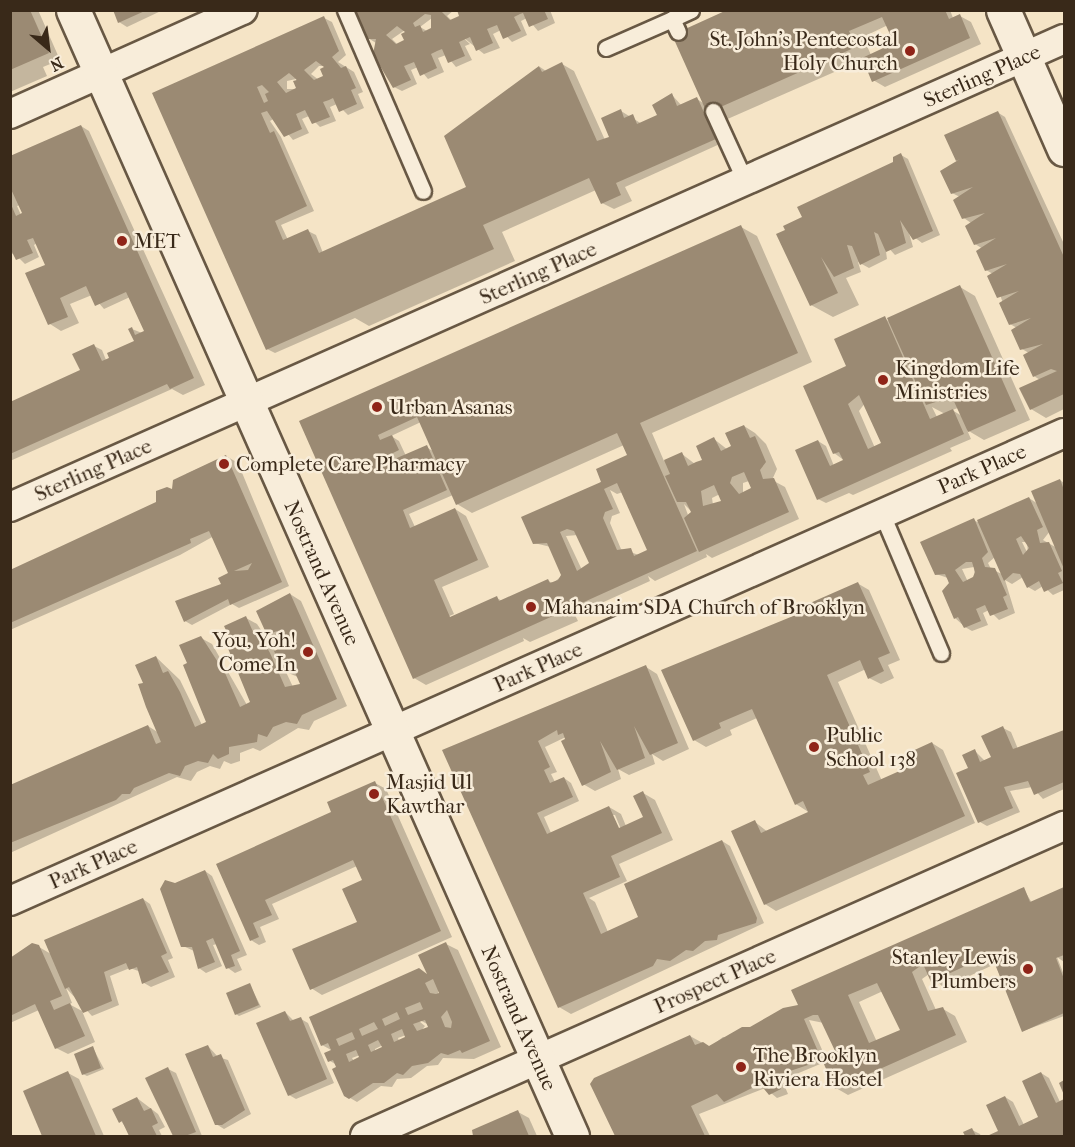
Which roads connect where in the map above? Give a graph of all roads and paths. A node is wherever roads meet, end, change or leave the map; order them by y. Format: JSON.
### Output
{"nodes":[{"id":1,"x":73,"y":10,"type":"edge"},
{"id":2,"x":243,"y":10,"type":"edge"},
{"id":3,"x":345,"y":10,"type":"edge"},
{"id":4,"x":691,"y":10,"type":"edge"},
{"id":5,"x":1003,"y":10,"type":"edge"},
{"id":6,"x":1065,"y":39,"type":"edge"},
{"id":7,"x":606,"y":48,"type":"dead end"},
{"id":8,"x":1024,"y":58,"type":"junction"},
{"id":9,"x":100,"y":73,"type":"junction"},
{"id":10,"x":713,"y":111,"type":"dead end"},
{"id":11,"x":10,"y":114,"type":"edge"},
{"id":12,"x":1065,"y":149,"type":"edge"},
{"id":13,"x":745,"y":181,"type":"junction"},
{"id":14,"x":423,"y":191,"type":"dead end"},
{"id":15,"x":247,"y":402,"type":"junction"},
{"id":16,"x":1065,"y":433,"type":"edge"},
{"id":17,"x":10,"y":507,"type":"edge"},
{"id":18,"x":882,"y":514,"type":"junction"},
{"id":19,"x":941,"y":653,"type":"dead end"},
{"id":20,"x":392,"y":731,"type":"junction"},
{"id":21,"x":1065,"y":826,"type":"edge"},
{"id":22,"x":10,"y":901,"type":"edge"},
{"id":23,"x":537,"y":1060,"type":"junction"},
{"id":24,"x":365,"y":1137,"type":"edge"},
{"id":25,"x":572,"y":1137,"type":"edge"}],
"edges":[{"from":1,"to":9,"type":"main road","name":"Nostrand Avenue"},
{"from":2,"to":9,"type":"street"},
{"from":3,"to":14,"type":"lane"},
{"from":4,"to":7,"type":"lane"},
{"from":5,"to":8,"type":"main road"},
{"from":6,"to":8,"type":"street","name":"Sterling Place"},
{"from":8,"to":12,"type":"main road"},
{"from":8,"to":13,"type":"street","name":"Sterling Place"},
{"from":9,"to":11,"type":"street"},
{"from":9,"to":15,"type":"main road","name":"Nostrand Avenue"},
{"from":10,"to":13,"type":"lane"},
{"from":13,"to":15,"type":"street","name":"Sterling Place"},
{"from":15,"to":17,"type":"street","name":"Sterling Place"},
{"from":15,"to":20,"type":"main road","name":"Nostrand Avenue"},
{"from":16,"to":18,"type":"street","name":"Park Place"},
{"from":18,"to":19,"type":"lane"},
{"from":18,"to":20,"type":"street","name":"Park Place"},
{"from":20,"to":22,"type":"street","name":"Park Place"},
{"from":20,"to":23,"type":"main road","name":"Nostrand Avenue"},
{"from":21,"to":23,"type":"street","name":"Prospect Place"},
{"from":23,"to":24,"type":"street","name":"Prospect Place"},
{"from":23,"to":25,"type":"main road","name":"Nostrand Avenue"}]}
